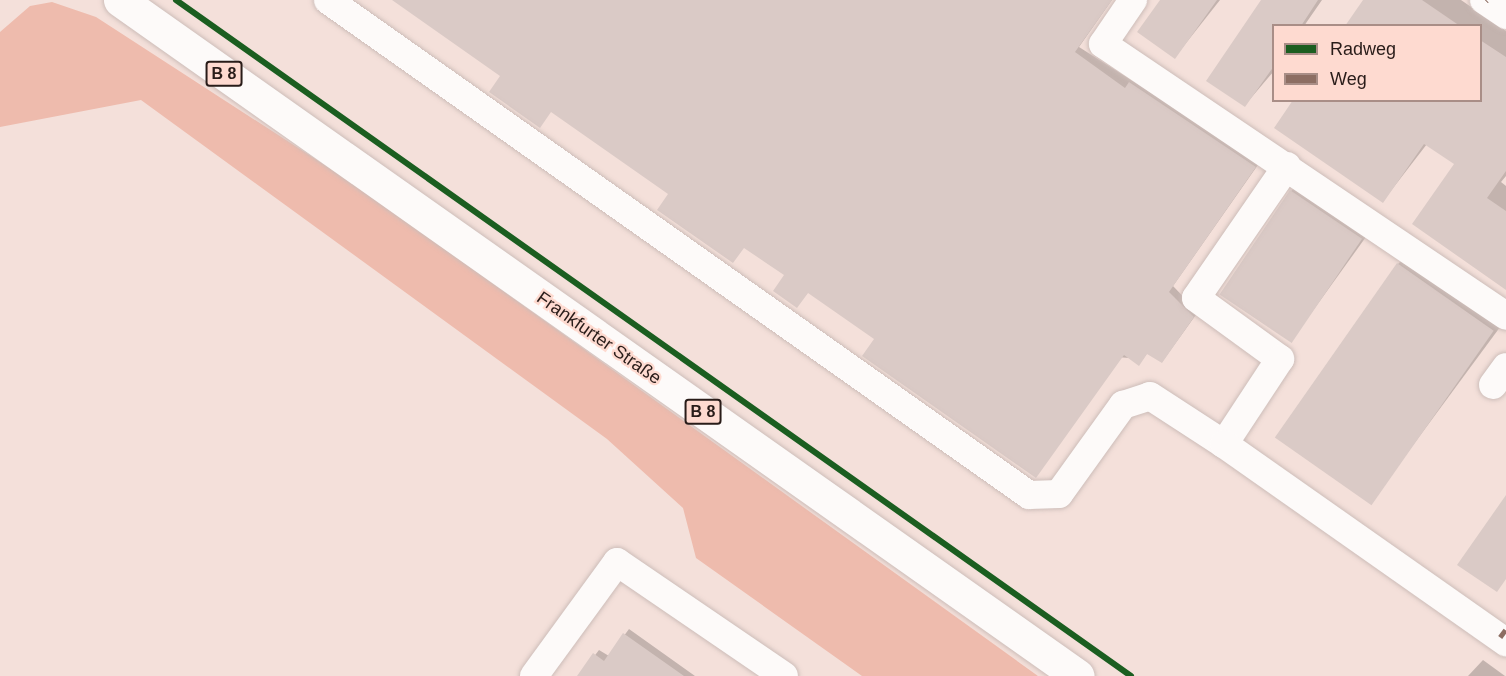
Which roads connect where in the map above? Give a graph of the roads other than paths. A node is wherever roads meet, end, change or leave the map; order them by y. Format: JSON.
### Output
{"nodes":[{"id":1,"x":120,"y":0,"type":"edge"},
{"id":2,"x":328,"y":0,"type":"edge"},
{"id":3,"x":1133,"y":0,"type":"edge"},
{"id":4,"x":1484,"y":0,"type":"edge"},
{"id":5,"x":1506,"y":15,"type":"edge"},
{"id":6,"x":1287,"y":166,"type":"junction"},
{"id":7,"x":1506,"y":316,"type":"edge"},
{"id":8,"x":1224,"y":444,"type":"junction"},
{"id":9,"x":1506,"y":642,"type":"edge"},
{"id":10,"x":534,"y":676,"type":"edge"},
{"id":11,"x":784,"y":676,"type":"edge"},
{"id":12,"x":1078,"y":676,"type":"edge"}],
"edges":[{"from":1,"to":12,"type":"main road","name":"Frankfurter Straße","number":"B 8"},
{"from":2,"to":8,"type":"lane"},
{"from":3,"to":6,"type":"lane"},
{"from":4,"to":5,"type":"lane"},
{"from":6,"to":7,"type":"lane"},
{"from":6,"to":8,"type":"lane"},
{"from":8,"to":9,"type":"lane"},
{"from":10,"to":11,"type":"lane"}]}
